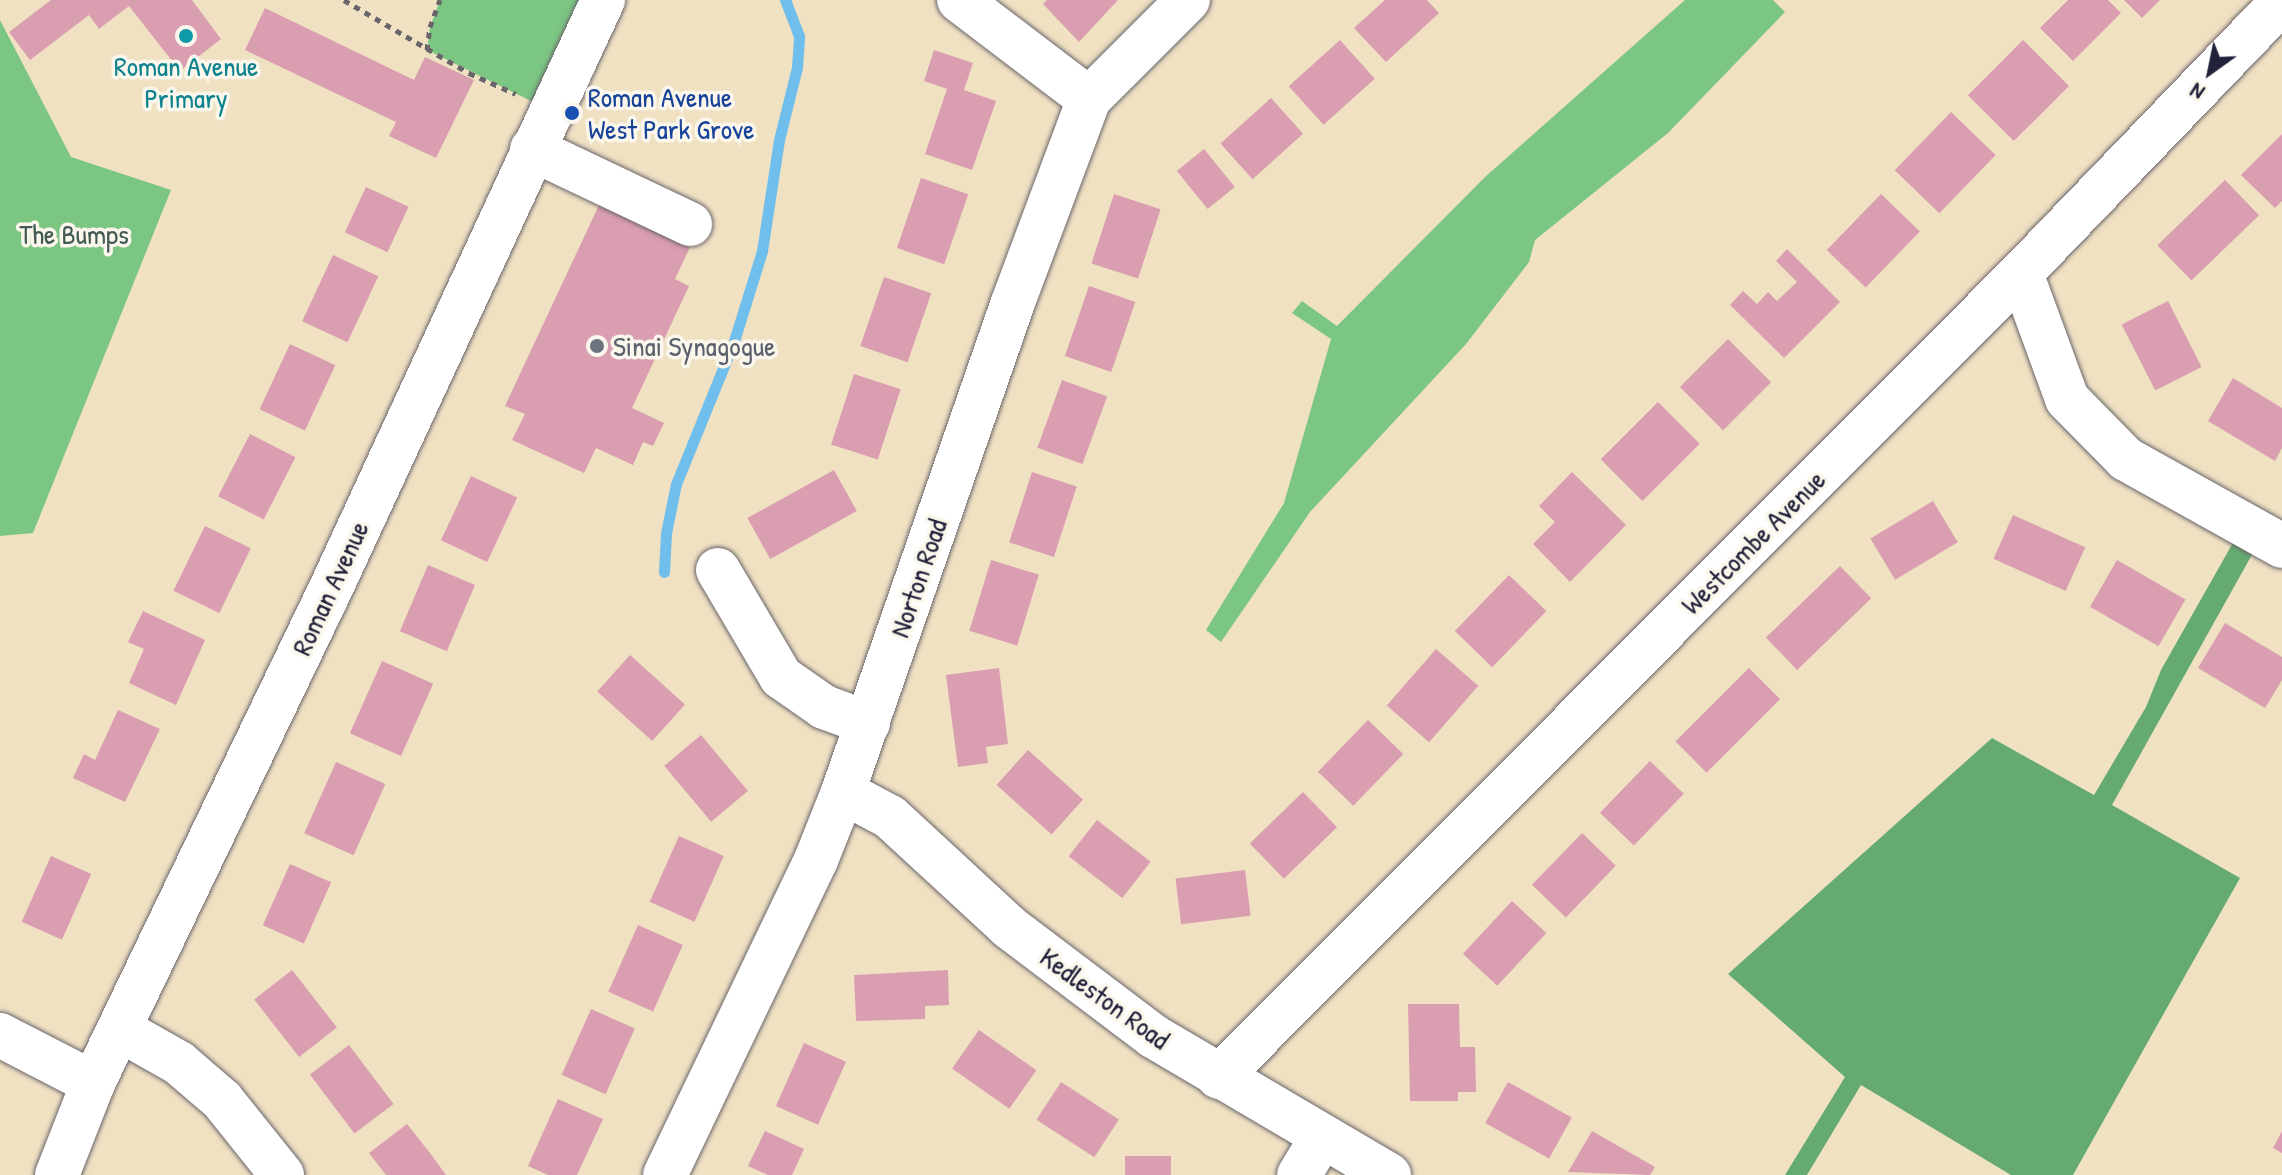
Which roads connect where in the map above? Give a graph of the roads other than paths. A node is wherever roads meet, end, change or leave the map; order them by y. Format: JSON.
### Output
{"nodes":[{"id":1,"x":603,"y":0,"type":"edge"},
{"id":2,"x":959,"y":0,"type":"edge"},
{"id":3,"x":1188,"y":0,"type":"edge"},
{"id":4,"x":2282,"y":2,"type":"edge"},
{"id":5,"x":1089,"y":99,"type":"junction"},
{"id":6,"x":532,"y":149,"type":"junction"},
{"id":7,"x":690,"y":224,"type":"dead end"},
{"id":8,"x":2021,"y":273,"type":"junction"},
{"id":9,"x":2282,"y":546,"type":"edge"},
{"id":10,"x":718,"y":570,"type":"dead end"},
{"id":11,"x":868,"y":723,"type":"junction"},
{"id":12,"x":843,"y":792,"type":"junction"},
{"id":13,"x":119,"y":1029,"type":"junction"},
{"id":14,"x":0,"y":1035,"type":"edge"},
{"id":15,"x":1219,"y":1077,"type":"junction"},
{"id":16,"x":93,"y":1083,"type":"junction"},
{"id":17,"x":1322,"y":1137,"type":"junction"},
{"id":18,"x":57,"y":1175,"type":"edge"},
{"id":19,"x":282,"y":1175,"type":"edge"},
{"id":20,"x":665,"y":1175,"type":"edge"},
{"id":21,"x":1299,"y":1175,"type":"edge"},
{"id":22,"x":1389,"y":1175,"type":"edge"}],
"edges":[{"from":1,"to":6,"type":"street","name":"Roman Avenue"},
{"from":2,"to":5,"type":"street"},
{"from":3,"to":5,"type":"street","name":"Norton Road"},
{"from":4,"to":8,"type":"street","name":"Westcombe Avenue"},
{"from":5,"to":11,"type":"street","name":"Norton Road"},
{"from":6,"to":7,"type":"street"},
{"from":6,"to":13,"type":"street","name":"Roman Avenue"},
{"from":8,"to":9,"type":"street"},
{"from":8,"to":15,"type":"street","name":"Westcombe Avenue"},
{"from":10,"to":11,"type":"street"},
{"from":11,"to":12,"type":"street","name":"Norton Road"},
{"from":12,"to":15,"type":"street","name":"Kedleston Road"},
{"from":12,"to":20,"type":"street","name":"Norton Road"},
{"from":13,"to":16,"type":"street","name":"Roman Avenue"},
{"from":13,"to":19,"type":"street"},
{"from":14,"to":16,"type":"street"},
{"from":15,"to":17,"type":"street","name":"Kedleston Road"},
{"from":16,"to":18,"type":"street","name":"Roman Avenue"},
{"from":17,"to":21,"type":"street"},
{"from":17,"to":22,"type":"street","name":"Kedleston Road"}]}
